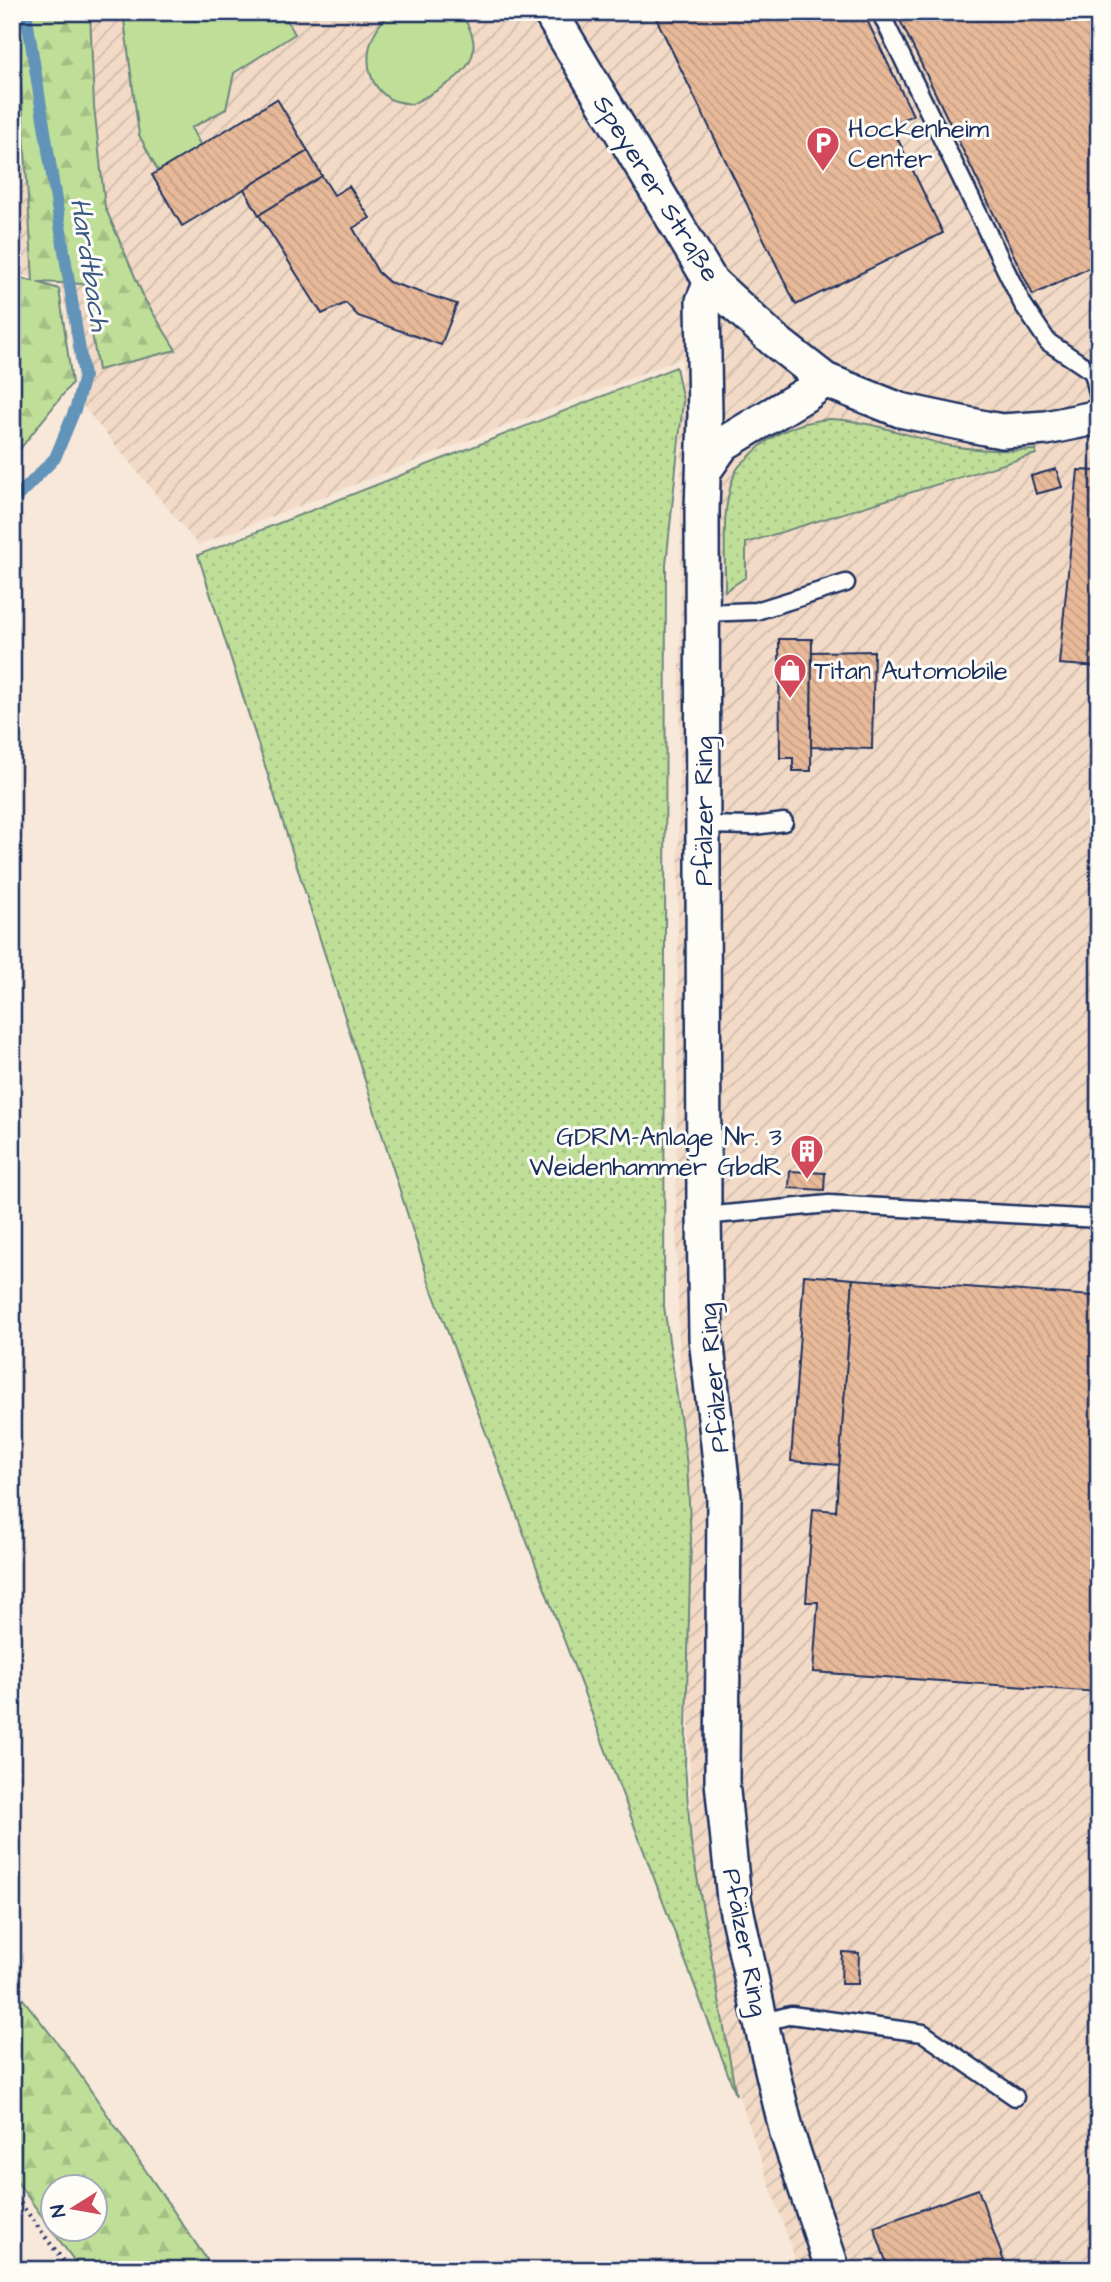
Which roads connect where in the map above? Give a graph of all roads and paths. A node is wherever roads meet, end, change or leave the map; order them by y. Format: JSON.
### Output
{"nodes":[{"id":1,"x":550,"y":12,"type":"edge"},
{"id":2,"x":880,"y":12,"type":"edge"},
{"id":3,"x":711,"y":282,"type":"junction"},
{"id":4,"x":825,"y":380,"type":"junction"},
{"id":5,"x":1099,"y":398,"type":"edge"},
{"id":6,"x":1099,"y":417,"type":"edge"},
{"id":7,"x":704,"y":471,"type":"junction"},
{"id":8,"x":846,"y":583,"type":"dead end"},
{"id":9,"x":702,"y":613,"type":"junction"},
{"id":10,"x":784,"y":822,"type":"dead end"},
{"id":11,"x":703,"y":825,"type":"junction"},
{"id":12,"x":704,"y":1216,"type":"junction"},
{"id":13,"x":1099,"y":1219,"type":"edge"},
{"id":14,"x":761,"y":2023,"type":"junction"},
{"id":15,"x":1015,"y":2096,"type":"dead end"},
{"id":16,"x":12,"y":2192,"type":"edge"},
{"id":17,"x":70,"y":2270,"type":"edge"},
{"id":18,"x":834,"y":2270,"type":"edge"}],
"edges":[{"from":1,"to":3,"type":"street","name":"Speyerer Straße"},
{"from":2,"to":5,"type":"lane"},
{"from":3,"to":4,"type":"street","name":"Speyerer Straße"},
{"from":3,"to":7,"type":"street","name":"Pfälzer Ring"},
{"from":4,"to":6,"type":"street","name":"Speyerer Straße"},
{"from":4,"to":7,"type":"street"},
{"from":7,"to":9,"type":"street","name":"Pfälzer Ring"},
{"from":8,"to":9,"type":"lane"},
{"from":9,"to":11,"type":"street","name":"Pfälzer Ring"},
{"from":10,"to":11,"type":"lane"},
{"from":11,"to":12,"type":"street","name":"Pfälzer Ring"},
{"from":12,"to":13,"type":"lane"},
{"from":12,"to":14,"type":"street","name":"Pfälzer Ring"},
{"from":14,"to":15,"type":"lane"},
{"from":14,"to":18,"type":"street","name":"Pfälzer Ring"},
{"from":16,"to":17,"type":"path"}]}
